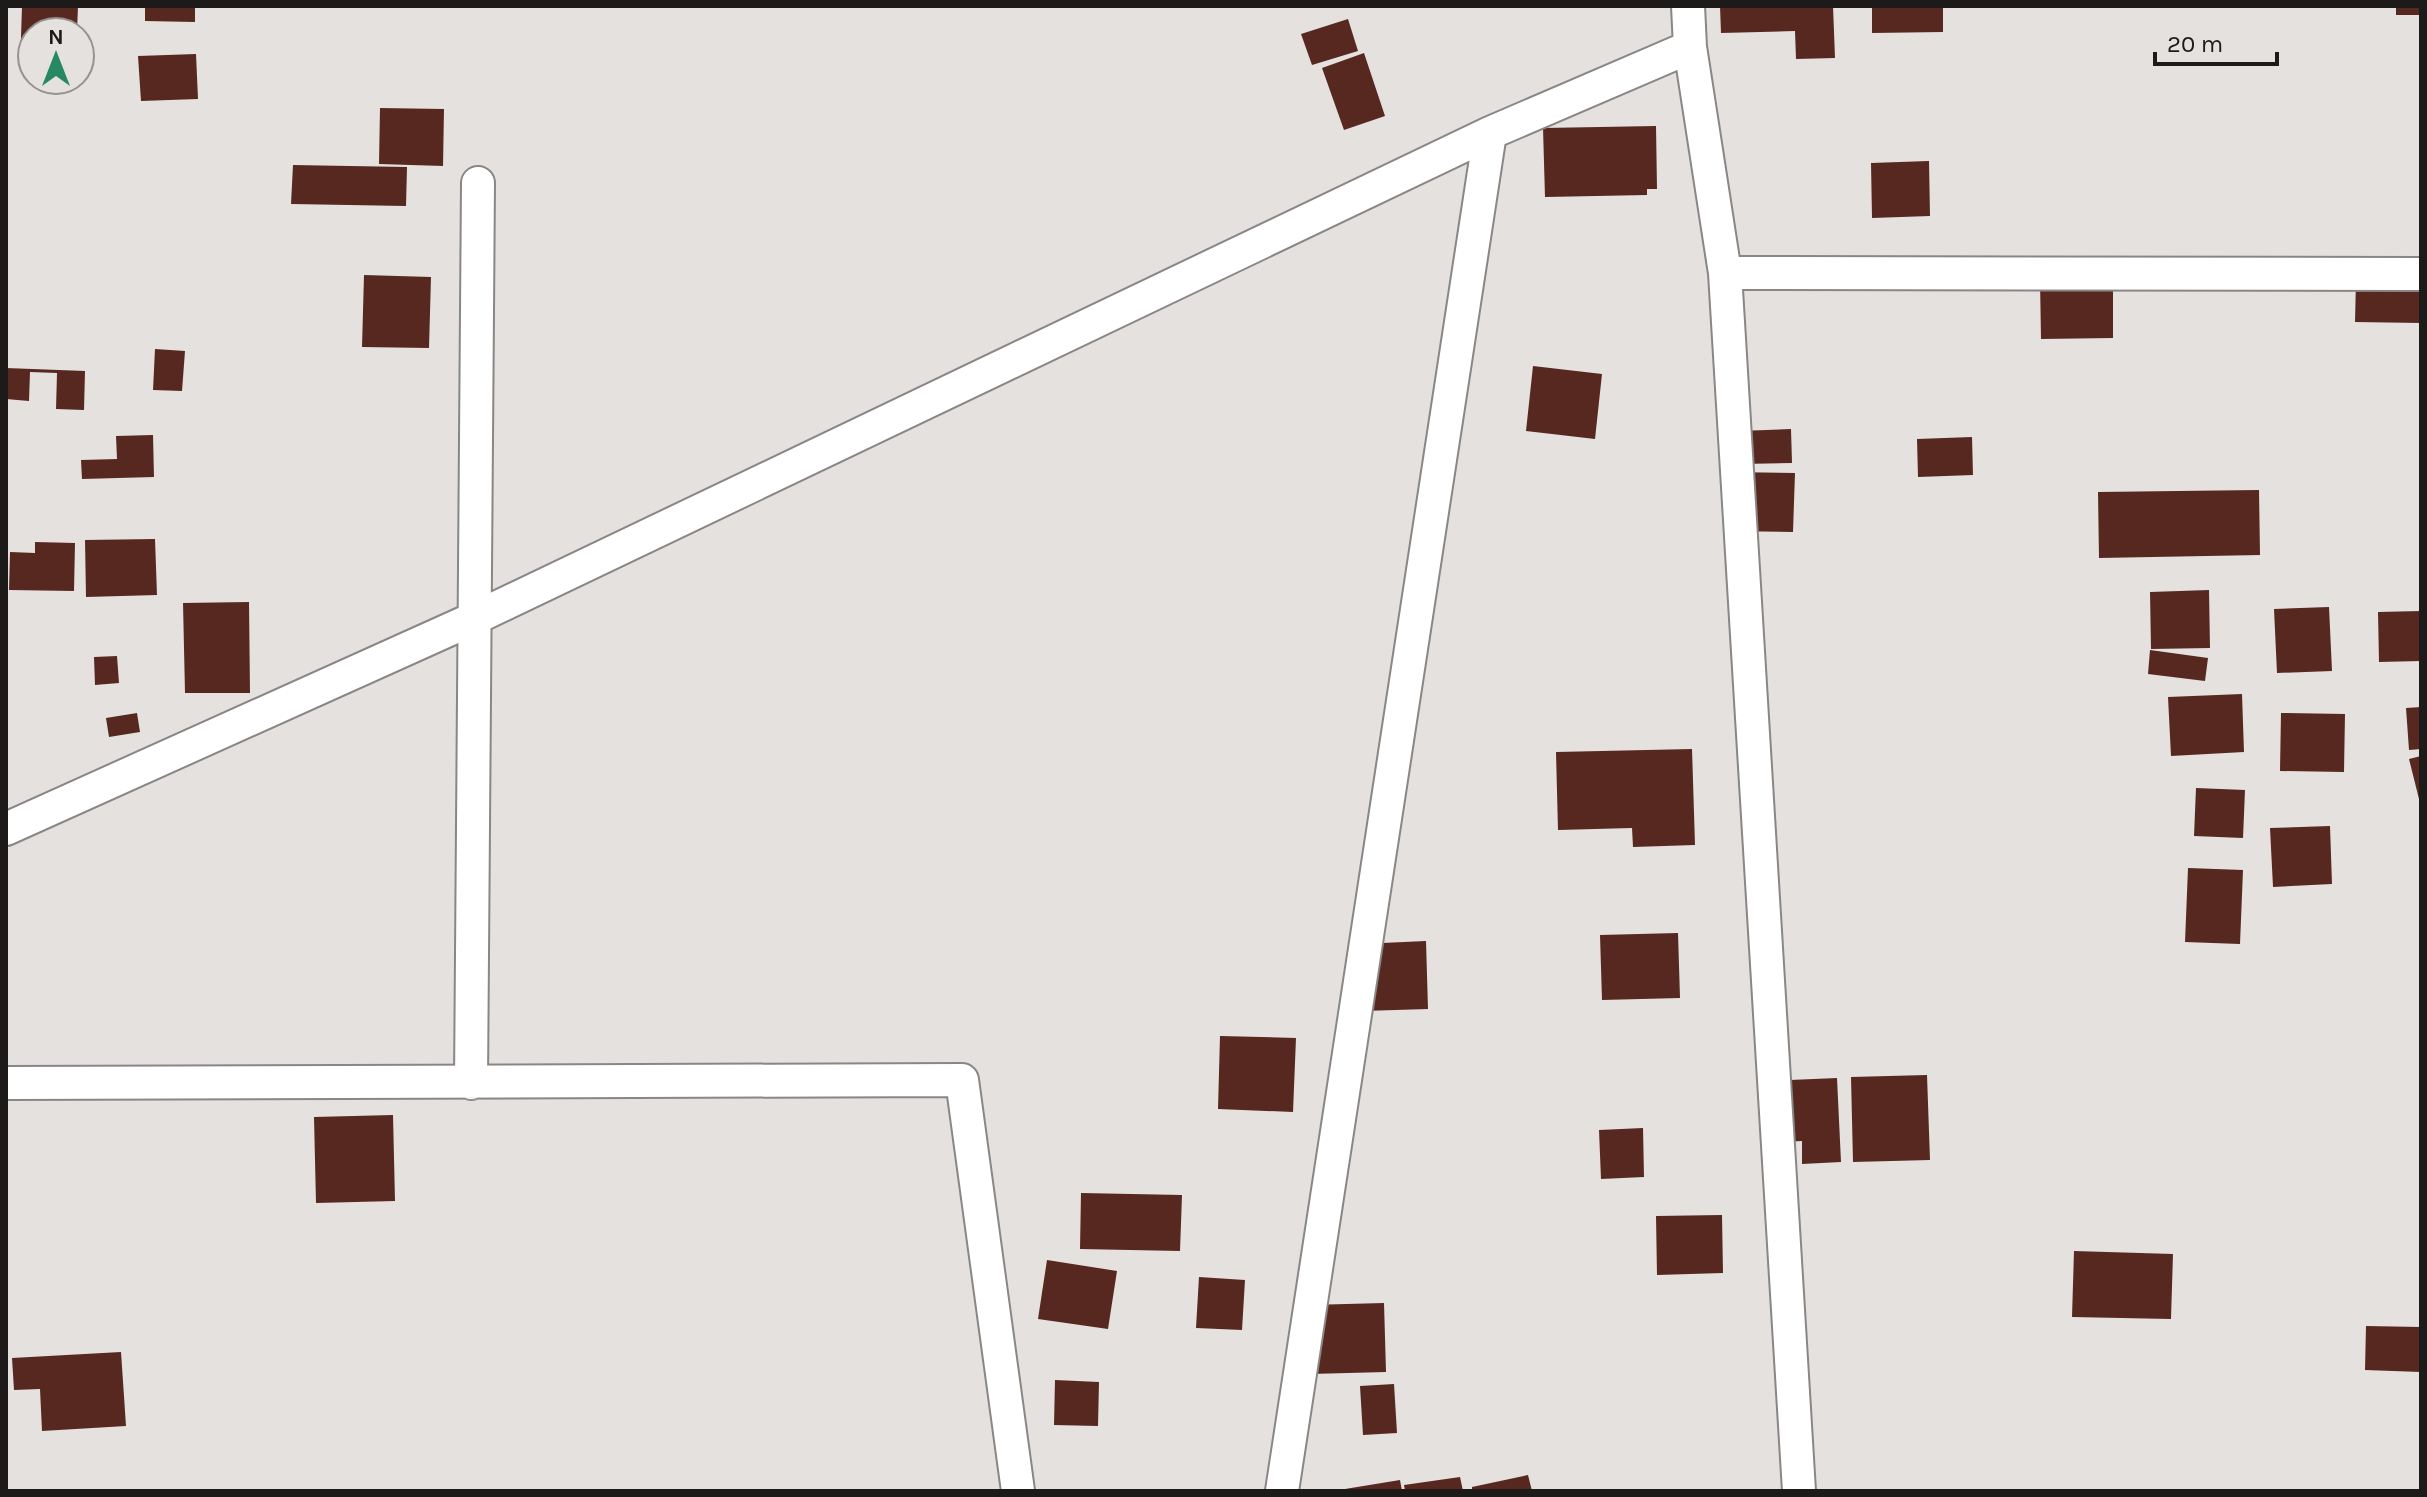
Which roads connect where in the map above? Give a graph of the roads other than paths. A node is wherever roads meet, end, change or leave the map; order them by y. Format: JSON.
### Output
{"nodes":[{"id":1,"x":1688,"y":6,"type":"edge"},
{"id":2,"x":1690,"y":47,"type":"junction"},
{"id":3,"x":1490,"y":133,"type":"junction"},
{"id":4,"x":478,"y":183,"type":"dead end"},
{"id":5,"x":1725,"y":273,"type":"junction"},
{"id":6,"x":2421,"y":274,"type":"edge"},
{"id":7,"x":475,"y":618,"type":"junction"},
{"id":8,"x":6,"y":829,"type":"edge"},
{"id":9,"x":6,"y":1083,"type":"edge"},
{"id":10,"x":471,"y":1083,"type":"junction"},
{"id":11,"x":1018,"y":1491,"type":"edge"},
{"id":12,"x":1282,"y":1491,"type":"edge"},
{"id":13,"x":1799,"y":1491,"type":"edge"}],
"edges":[{"from":1,"to":2,"type":"street"},
{"from":2,"to":3,"type":"street"},
{"from":2,"to":5,"type":"street"},
{"from":3,"to":7,"type":"street"},
{"from":3,"to":12,"type":"street"},
{"from":4,"to":7,"type":"street"},
{"from":5,"to":6,"type":"street"},
{"from":5,"to":13,"type":"street"},
{"from":7,"to":8,"type":"street"},
{"from":7,"to":10,"type":"street"},
{"from":9,"to":10,"type":"street"},
{"from":10,"to":11,"type":"street"}]}
